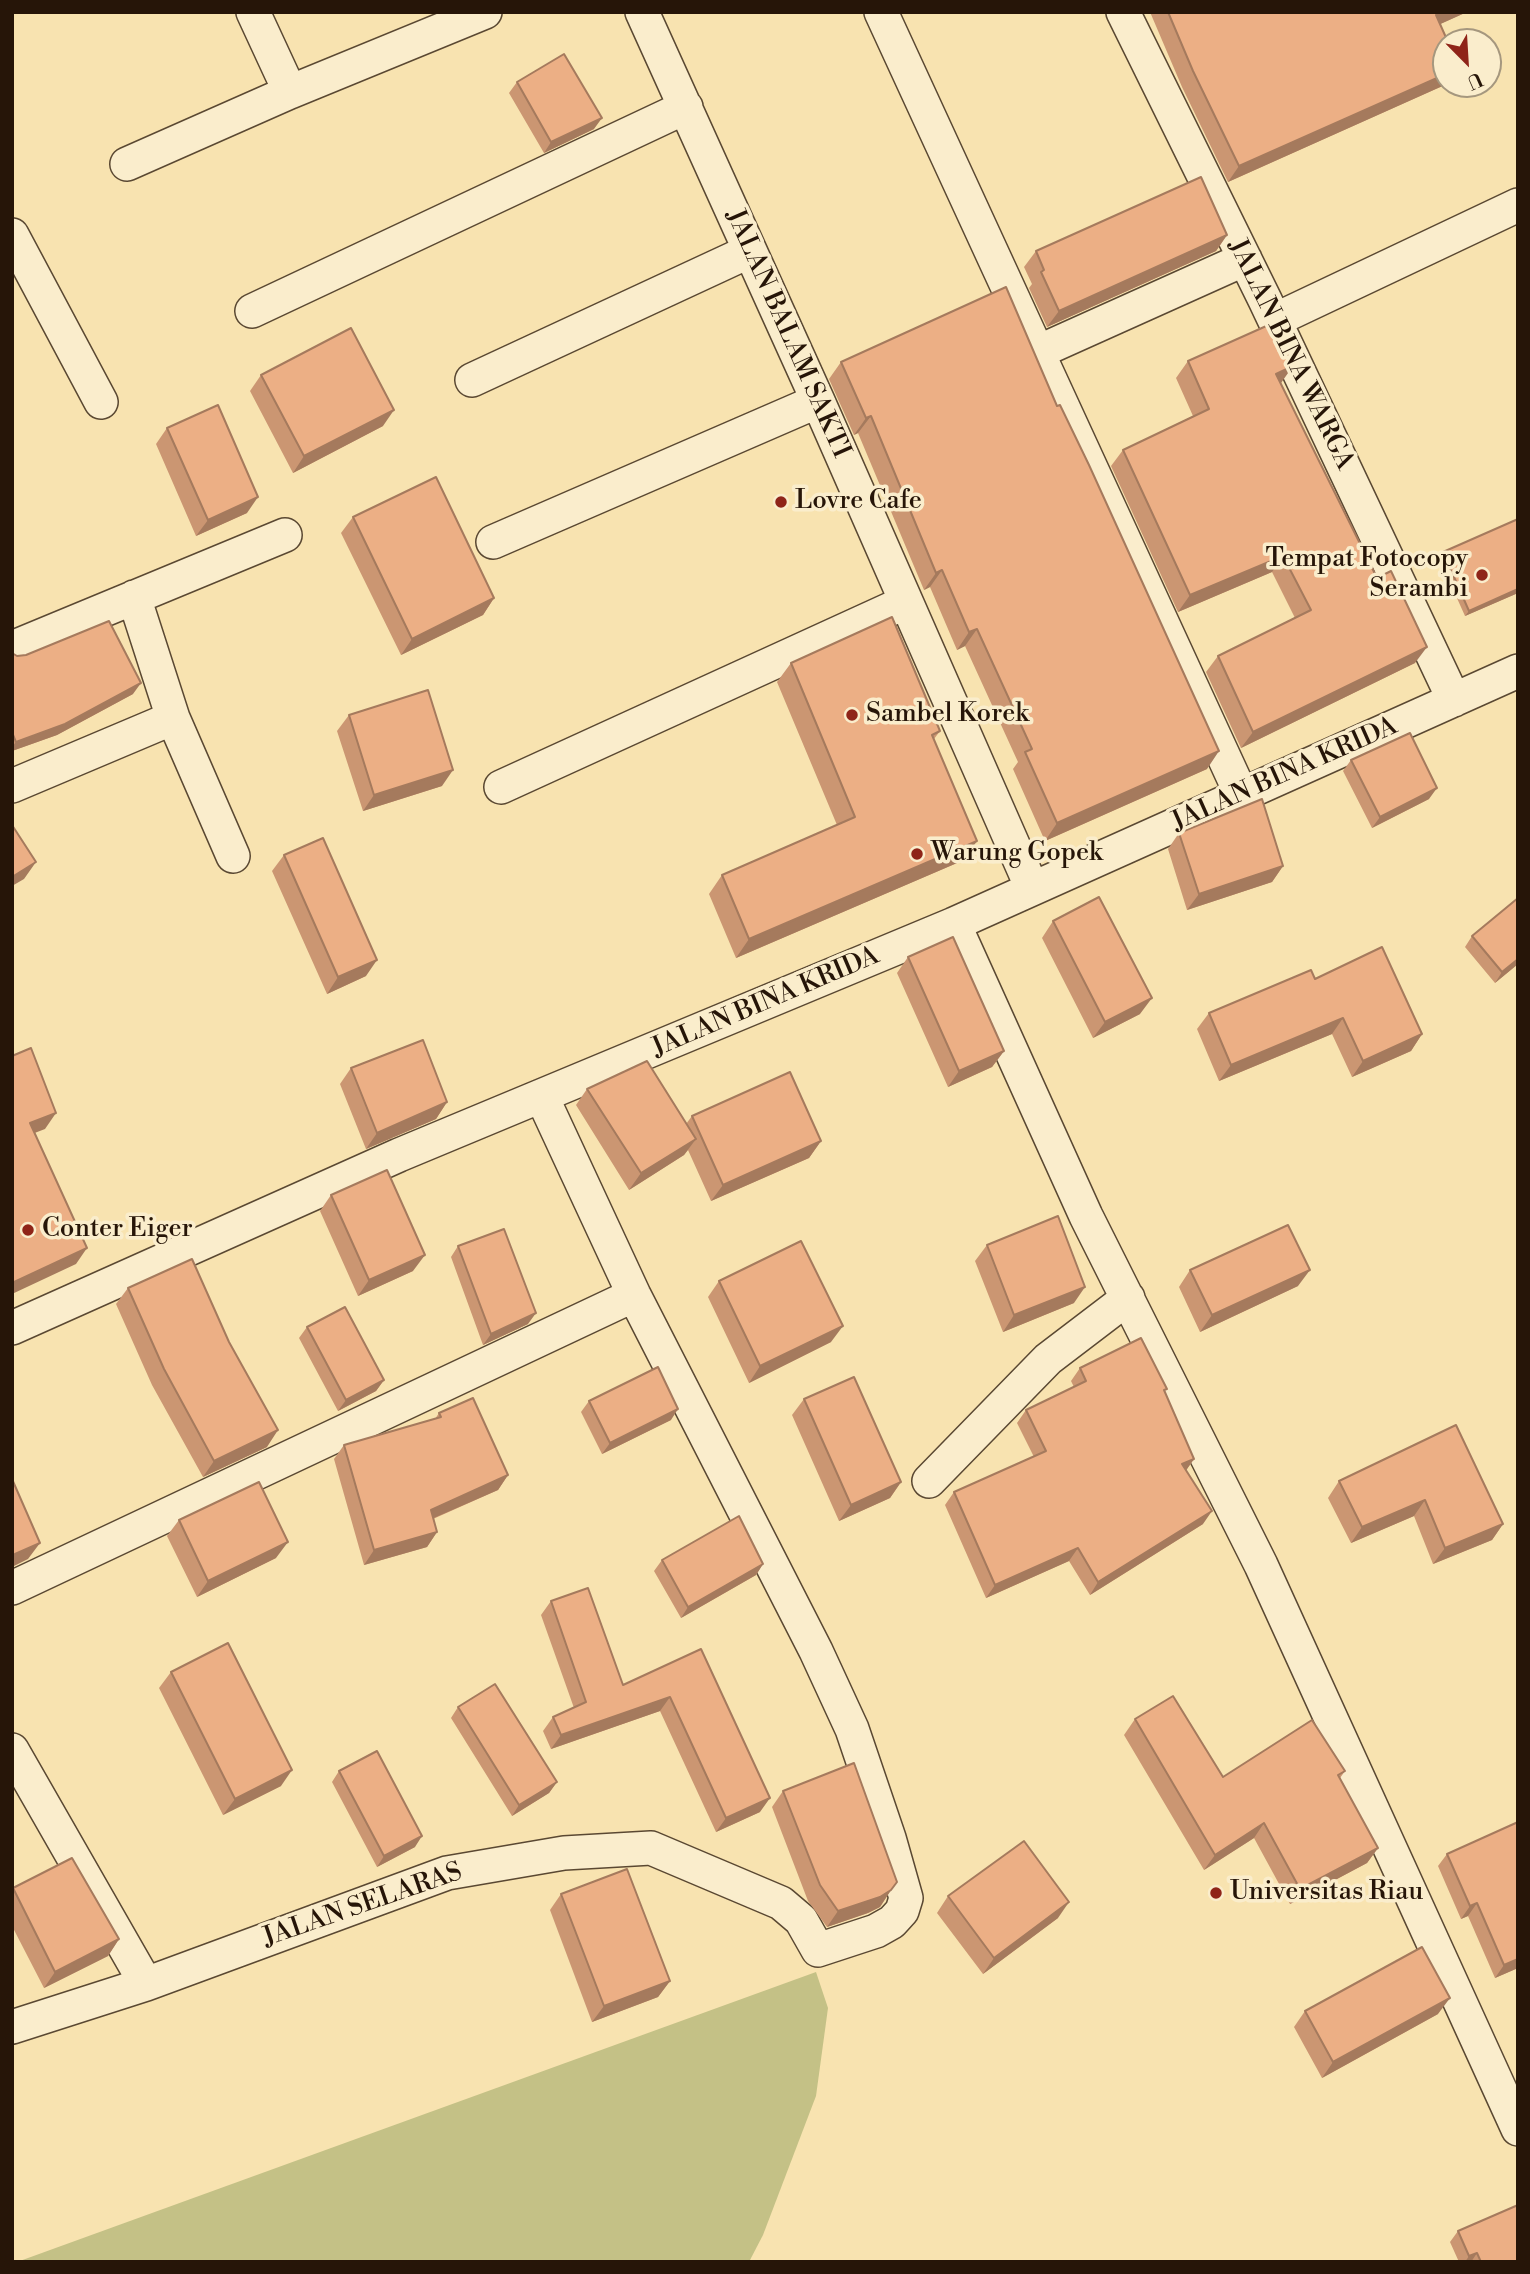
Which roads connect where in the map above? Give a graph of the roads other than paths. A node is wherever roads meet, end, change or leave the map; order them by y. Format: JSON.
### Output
{"nodes":[{"id":1,"x":253,"y":12,"type":"edge"},
{"id":2,"x":485,"y":12,"type":"edge"},
{"id":3,"x":642,"y":12,"type":"edge"},
{"id":4,"x":881,"y":12,"type":"edge"},
{"id":5,"x":1123,"y":12,"type":"edge"},
{"id":6,"x":290,"y":92,"type":"junction"},
{"id":7,"x":685,"y":107,"type":"junction"},
{"id":8,"x":127,"y":164,"type":"dead end"},
{"id":9,"x":1518,"y":205,"type":"edge"},
{"id":10,"x":12,"y":235,"type":"edge"},
{"id":11,"x":750,"y":251,"type":"junction"},
{"id":12,"x":1245,"y":260,"type":"junction"},
{"id":13,"x":252,"y":311,"type":"dead end"},
{"id":14,"x":1275,"y":320,"type":"junction"},
{"id":15,"x":1038,"y":352,"type":"junction"},
{"id":16,"x":472,"y":380,"type":"dead end"},
{"id":17,"x":818,"y":401,"type":"junction"},
{"id":18,"x":101,"y":402,"type":"dead end"},
{"id":19,"x":285,"y":535,"type":"dead end"},
{"id":20,"x":493,"y":542,"type":"dead end"},
{"id":21,"x":134,"y":597,"type":"junction"},
{"id":22,"x":906,"y":602,"type":"junction"},
{"id":23,"x":12,"y":648,"type":"edge"},
{"id":24,"x":1518,"y":671,"type":"edge"},
{"id":25,"x":1454,"y":700,"type":"junction"},
{"id":26,"x":173,"y":718,"type":"junction"},
{"id":27,"x":12,"y":786,"type":"edge"},
{"id":28,"x":501,"y":787,"type":"dead end"},
{"id":29,"x":1241,"y":794,"type":"junction"},
{"id":30,"x":233,"y":856,"type":"dead end"},
{"id":31,"x":1032,"y":888,"type":"junction"},
{"id":32,"x":954,"y":924,"type":"junction"},
{"id":33,"x":542,"y":1097,"type":"junction"},
{"id":34,"x":634,"y":1295,"type":"junction"},
{"id":35,"x":1128,"y":1298,"type":"junction"},
{"id":36,"x":12,"y":1328,"type":"edge"},
{"id":37,"x":929,"y":1481,"type":"dead end"},
{"id":38,"x":12,"y":1588,"type":"edge"},
{"id":39,"x":12,"y":1750,"type":"edge"},
{"id":40,"x":146,"y":1984,"type":"junction"},
{"id":41,"x":12,"y":2027,"type":"edge"},
{"id":42,"x":1518,"y":2129,"type":"edge"}],
"edges":[{"from":1,"to":6,"type":"street"},
{"from":2,"to":6,"type":"street"},
{"from":3,"to":7,"type":"street","name":"JALAN BALAM SAKTI"},
{"from":4,"to":15,"type":"street"},
{"from":5,"to":12,"type":"street","name":"JALAN BINA WARGA"},
{"from":6,"to":8,"type":"street"},
{"from":7,"to":11,"type":"street","name":"JALAN BALAM SAKTI"},
{"from":7,"to":13,"type":"street"},
{"from":9,"to":14,"type":"street"},
{"from":10,"to":18,"type":"street"},
{"from":11,"to":16,"type":"street"},
{"from":11,"to":17,"type":"street","name":"JALAN BALAM SAKTI"},
{"from":12,"to":14,"type":"street","name":"JALAN BINA WARGA"},
{"from":12,"to":15,"type":"street"},
{"from":14,"to":25,"type":"street","name":"JALAN BINA WARGA"},
{"from":15,"to":29,"type":"street"},
{"from":17,"to":20,"type":"street"},
{"from":17,"to":22,"type":"street","name":"JALAN BALAM SAKTI"},
{"from":19,"to":21,"type":"street"},
{"from":21,"to":23,"type":"street"},
{"from":21,"to":26,"type":"street"},
{"from":22,"to":28,"type":"street"},
{"from":22,"to":31,"type":"street","name":"JALAN BALAM SAKTI"},
{"from":24,"to":25,"type":"street","name":"JALAN BINA KRIDA"},
{"from":25,"to":29,"type":"street","name":"JALAN BINA KRIDA"},
{"from":26,"to":27,"type":"street"},
{"from":26,"to":30,"type":"street"},
{"from":29,"to":31,"type":"street","name":"JALAN BINA KRIDA"},
{"from":31,"to":32,"type":"street","name":"JALAN BINA KRIDA"},
{"from":32,"to":33,"type":"street","name":"JALAN BINA KRIDA"},
{"from":32,"to":35,"type":"street"},
{"from":33,"to":34,"type":"street"},
{"from":33,"to":36,"type":"street","name":"JALAN BINA KRIDA"},
{"from":34,"to":38,"type":"street"},
{"from":34,"to":40,"type":"street","name":"JALAN SELARAS"},
{"from":35,"to":37,"type":"street"},
{"from":35,"to":42,"type":"street"},
{"from":39,"to":40,"type":"street"},
{"from":40,"to":41,"type":"street","name":"JALAN SELARAS"}]}
